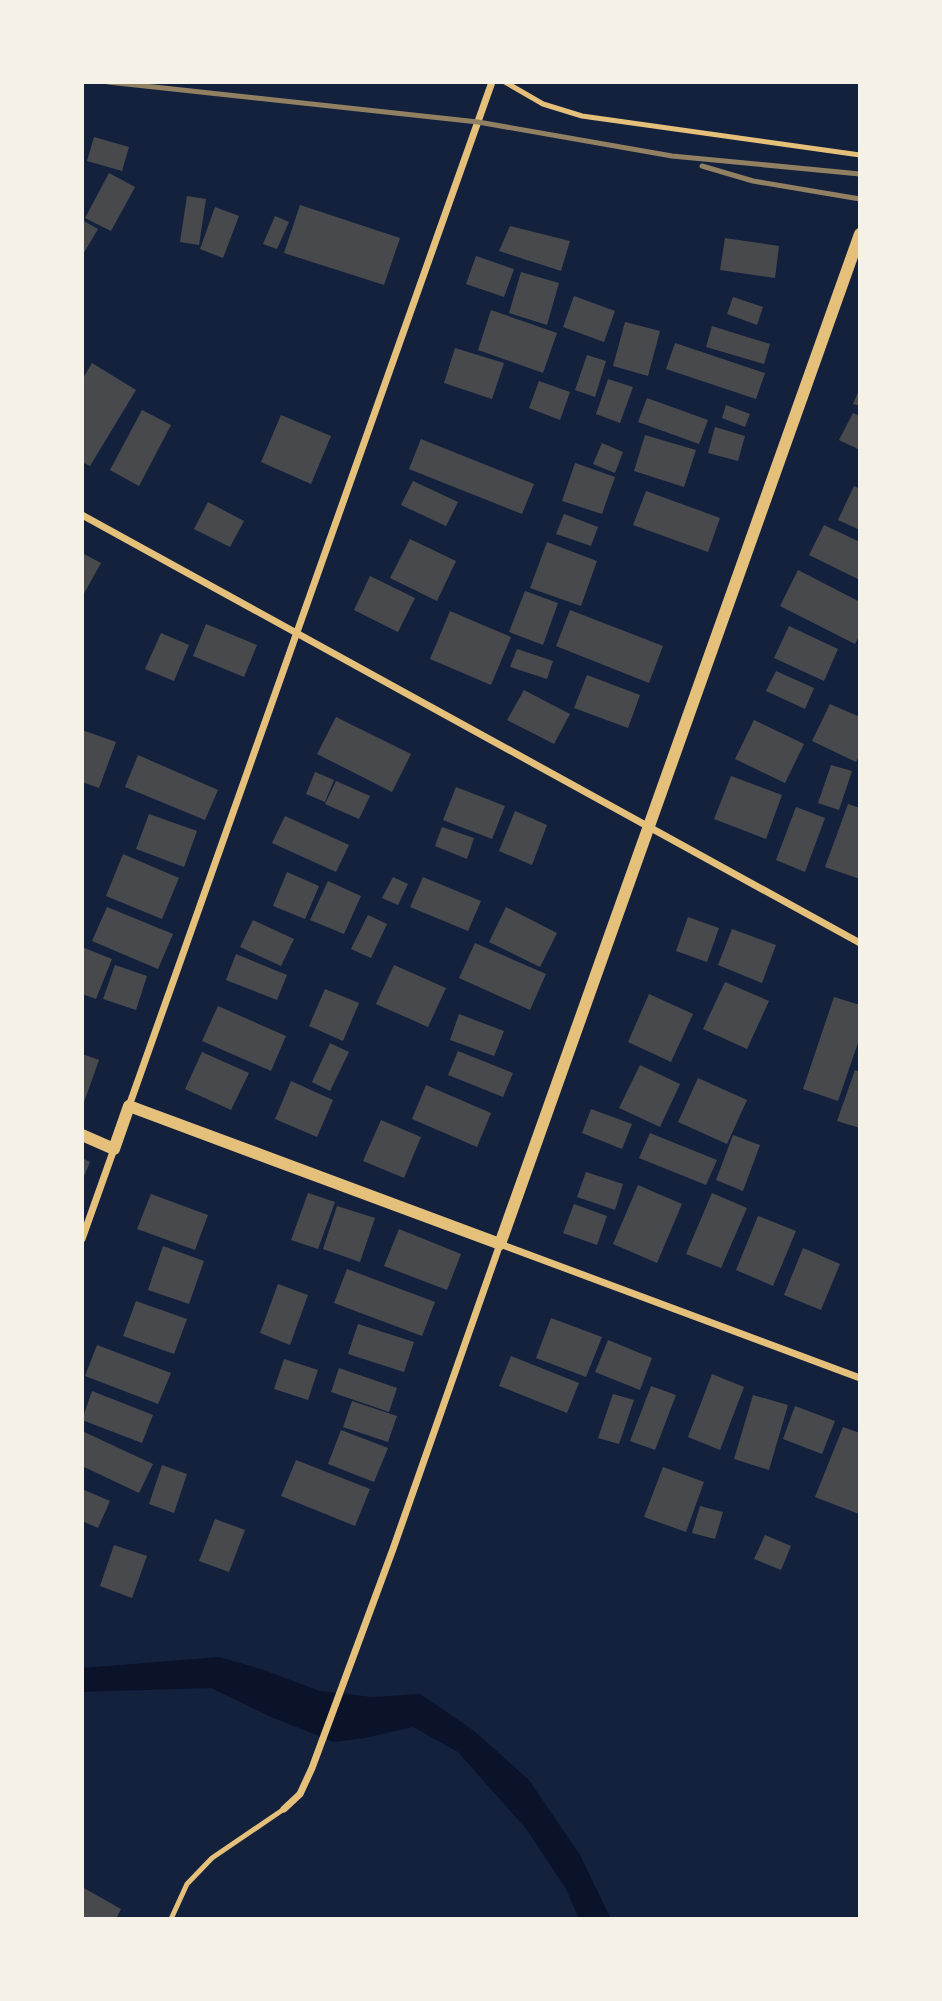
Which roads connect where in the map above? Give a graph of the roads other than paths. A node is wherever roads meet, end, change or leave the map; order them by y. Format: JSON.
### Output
{"nodes":[{"id":1,"x":492,"y":82,"type":"edge"},
{"id":2,"x":505,"y":82,"type":"edge"},
{"id":3,"x":860,"y":155,"type":"edge"},
{"id":4,"x":860,"y":234,"type":"edge"},
{"id":5,"x":82,"y":515,"type":"edge"},
{"id":6,"x":296,"y":634,"type":"junction"},
{"id":7,"x":649,"y":827,"type":"junction"},
{"id":8,"x":860,"y":943,"type":"edge"},
{"id":9,"x":129,"y":1106,"type":"junction"},
{"id":10,"x":82,"y":1135,"type":"edge"},
{"id":11,"x":114,"y":1149,"type":"junction"},
{"id":12,"x":82,"y":1239,"type":"edge"},
{"id":13,"x":500,"y":1244,"type":"junction"},
{"id":14,"x":860,"y":1378,"type":"edge"},
{"id":15,"x":284,"y":1809,"type":"joint"},
{"id":16,"x":171,"y":1919,"type":"edge"}],
"edges":[{"from":1,"to":6,"type":"street"},
{"from":2,"to":3,"type":"lane"},
{"from":4,"to":7,"type":"street"},
{"from":5,"to":6,"type":"street"},
{"from":6,"to":7,"type":"street"},
{"from":6,"to":9,"type":"street"},
{"from":7,"to":8,"type":"street"},
{"from":7,"to":13,"type":"street"},
{"from":9,"to":11,"type":"street"},
{"from":9,"to":13,"type":"street"},
{"from":10,"to":11,"type":"street"},
{"from":11,"to":12,"type":"street"},
{"from":13,"to":14,"type":"street"},
{"from":13,"to":15,"type":"street"},
{"from":15,"to":16,"type":"lane"}]}
